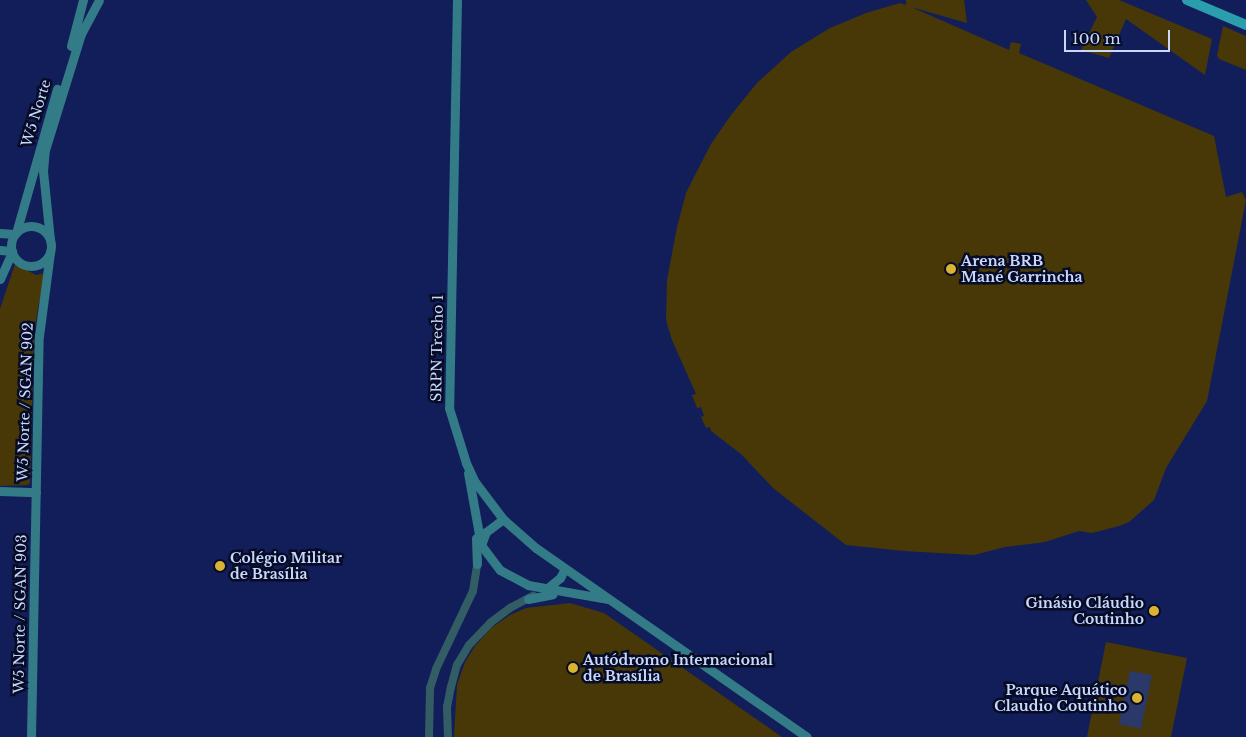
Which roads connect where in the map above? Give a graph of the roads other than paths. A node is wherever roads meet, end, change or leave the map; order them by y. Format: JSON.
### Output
{"nodes":[{"id":1,"x":82,"y":0,"type":"edge"},
{"id":2,"x":99,"y":0,"type":"edge"},
{"id":3,"x":457,"y":0,"type":"edge"},
{"id":4,"x":1187,"y":0,"type":"edge"},
{"id":5,"x":1246,"y":25,"type":"edge"},
{"id":6,"x":0,"y":233,"type":"edge"},
{"id":7,"x":15,"y":234,"type":"junction"},
{"id":8,"x":50,"y":240,"type":"junction"},
{"id":9,"x":0,"y":250,"type":"edge"},
{"id":10,"x":12,"y":252,"type":"junction"},
{"id":11,"x":50,"y":252,"type":"junction"},
{"id":12,"x":0,"y":278,"type":"edge"},
{"id":13,"x":466,"y":463,"type":"junction"},
{"id":14,"x":0,"y":491,"type":"edge"},
{"id":15,"x":36,"y":492,"type":"junction"},
{"id":16,"x":503,"y":519,"type":"junction"},
{"id":17,"x":477,"y":525,"type":"junction"},
{"id":18,"x":481,"y":545,"type":"junction"},
{"id":19,"x":477,"y":564,"type":"junction"},
{"id":20,"x":564,"y":570,"type":"junction"},
{"id":21,"x":545,"y":590,"type":"junction"},
{"id":22,"x":563,"y":593,"type":"junction"},
{"id":23,"x":528,"y":599,"type":"junction"},
{"id":24,"x":607,"y":600,"type":"junction"},
{"id":25,"x":31,"y":737,"type":"edge"},
{"id":26,"x":429,"y":737,"type":"edge"},
{"id":27,"x":448,"y":737,"type":"edge"},
{"id":28,"x":807,"y":737,"type":"edge"}],
"edges":[{"from":1,"to":7,"type":"main road","name":"W5 Norte"},
{"from":2,"to":8,"type":"main road"},
{"from":3,"to":13,"type":"main road","name":"SRPN Trecho 1"},
{"from":4,"to":5,"type":"highway"},
{"from":6,"to":7,"type":"main road"},
{"from":7,"to":8,"type":"main road"},
{"from":7,"to":10,"type":"main road"},
{"from":8,"to":11,"type":"main road"},
{"from":9,"to":10,"type":"main road"},
{"from":10,"to":11,"type":"main road"},
{"from":10,"to":12,"type":"main road"},
{"from":11,"to":15,"type":"main road","name":"W5 Norte / SGAN 902"},
{"from":13,"to":16,"type":"main road","name":"SRPN Trecho 1"},
{"from":13,"to":17,"type":"main road"},
{"from":14,"to":15,"type":"main road"},
{"from":15,"to":25,"type":"main road","name":"W5 Norte / SGAN 903"},
{"from":16,"to":18,"type":"main road"},
{"from":16,"to":20,"type":"main road","name":"SRPN Trecho 1"},
{"from":17,"to":18,"type":"main road"},
{"from":17,"to":19,"type":"main road"},
{"from":18,"to":19,"type":"street"},
{"from":18,"to":21,"type":"main road"},
{"from":19,"to":26,"type":"street"},
{"from":20,"to":21,"type":"main road"},
{"from":20,"to":24,"type":"main road","name":"SRPN Trecho 1"},
{"from":21,"to":22,"type":"main road"},
{"from":21,"to":23,"type":"street"},
{"from":22,"to":23,"type":"main road"},
{"from":22,"to":24,"type":"main road"},
{"from":23,"to":27,"type":"street"},
{"from":24,"to":28,"type":"main road","name":"SRPN Trecho 1"}]}
